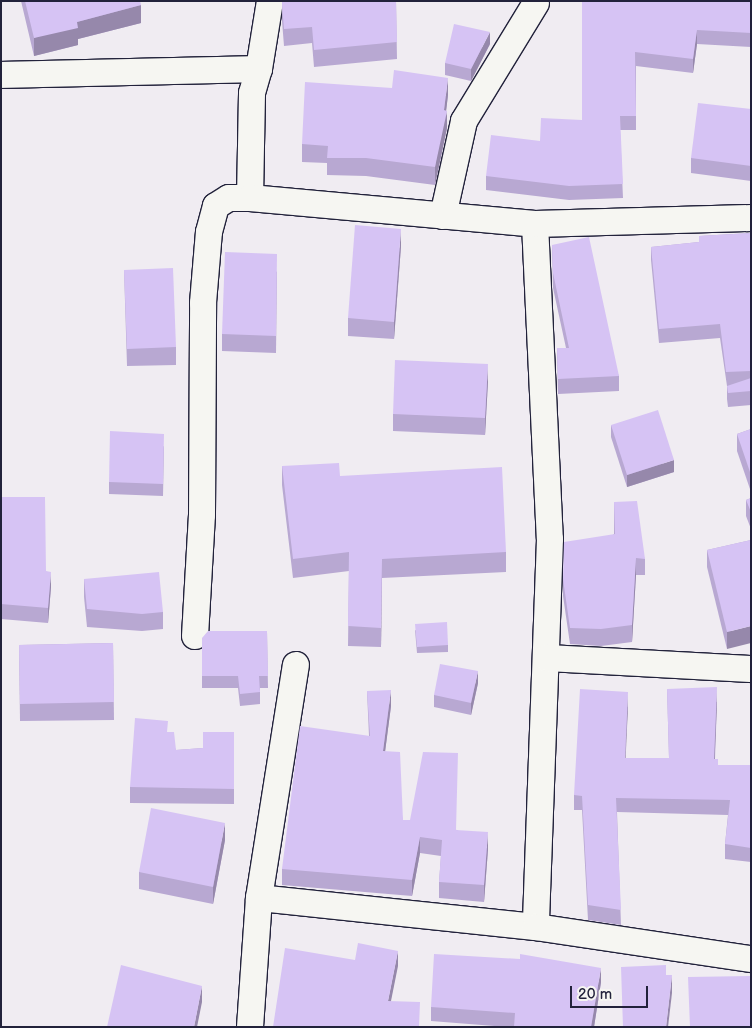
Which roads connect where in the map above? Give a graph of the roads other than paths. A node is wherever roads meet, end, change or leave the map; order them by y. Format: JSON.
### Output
{"nodes":[{"id":1,"x":270,"y":1,"type":"edge"},
{"id":2,"x":536,"y":3,"type":"dead end"},
{"id":3,"x":260,"y":69,"type":"junction"},
{"id":4,"x":1,"y":75,"type":"edge"},
{"id":5,"x":250,"y":198,"type":"junction"},
{"id":6,"x":444,"y":216,"type":"junction"},
{"id":7,"x":751,"y":218,"type":"edge"},
{"id":8,"x":535,"y":224,"type":"junction"},
{"id":9,"x":195,"y":636,"type":"dead end"},
{"id":10,"x":547,"y":658,"type":"junction"},
{"id":11,"x":296,"y":666,"type":"dead end"},
{"id":12,"x":751,"y":669,"type":"edge"},
{"id":13,"x":259,"y":898,"type":"junction"},
{"id":14,"x":536,"y":928,"type":"junction"},
{"id":15,"x":751,"y":960,"type":"edge"},
{"id":16,"x":250,"y":1027,"type":"edge"}],
"edges":[{"from":1,"to":3,"type":"street"},
{"from":2,"to":6,"type":"street"},
{"from":3,"to":4,"type":"street"},
{"from":3,"to":5,"type":"street"},
{"from":5,"to":6,"type":"street"},
{"from":5,"to":9,"type":"street"},
{"from":6,"to":8,"type":"street"},
{"from":7,"to":8,"type":"street"},
{"from":8,"to":10,"type":"street"},
{"from":10,"to":12,"type":"street"},
{"from":10,"to":14,"type":"street"},
{"from":11,"to":13,"type":"street"},
{"from":13,"to":14,"type":"street"},
{"from":13,"to":16,"type":"street"},
{"from":14,"to":15,"type":"street"}]}
